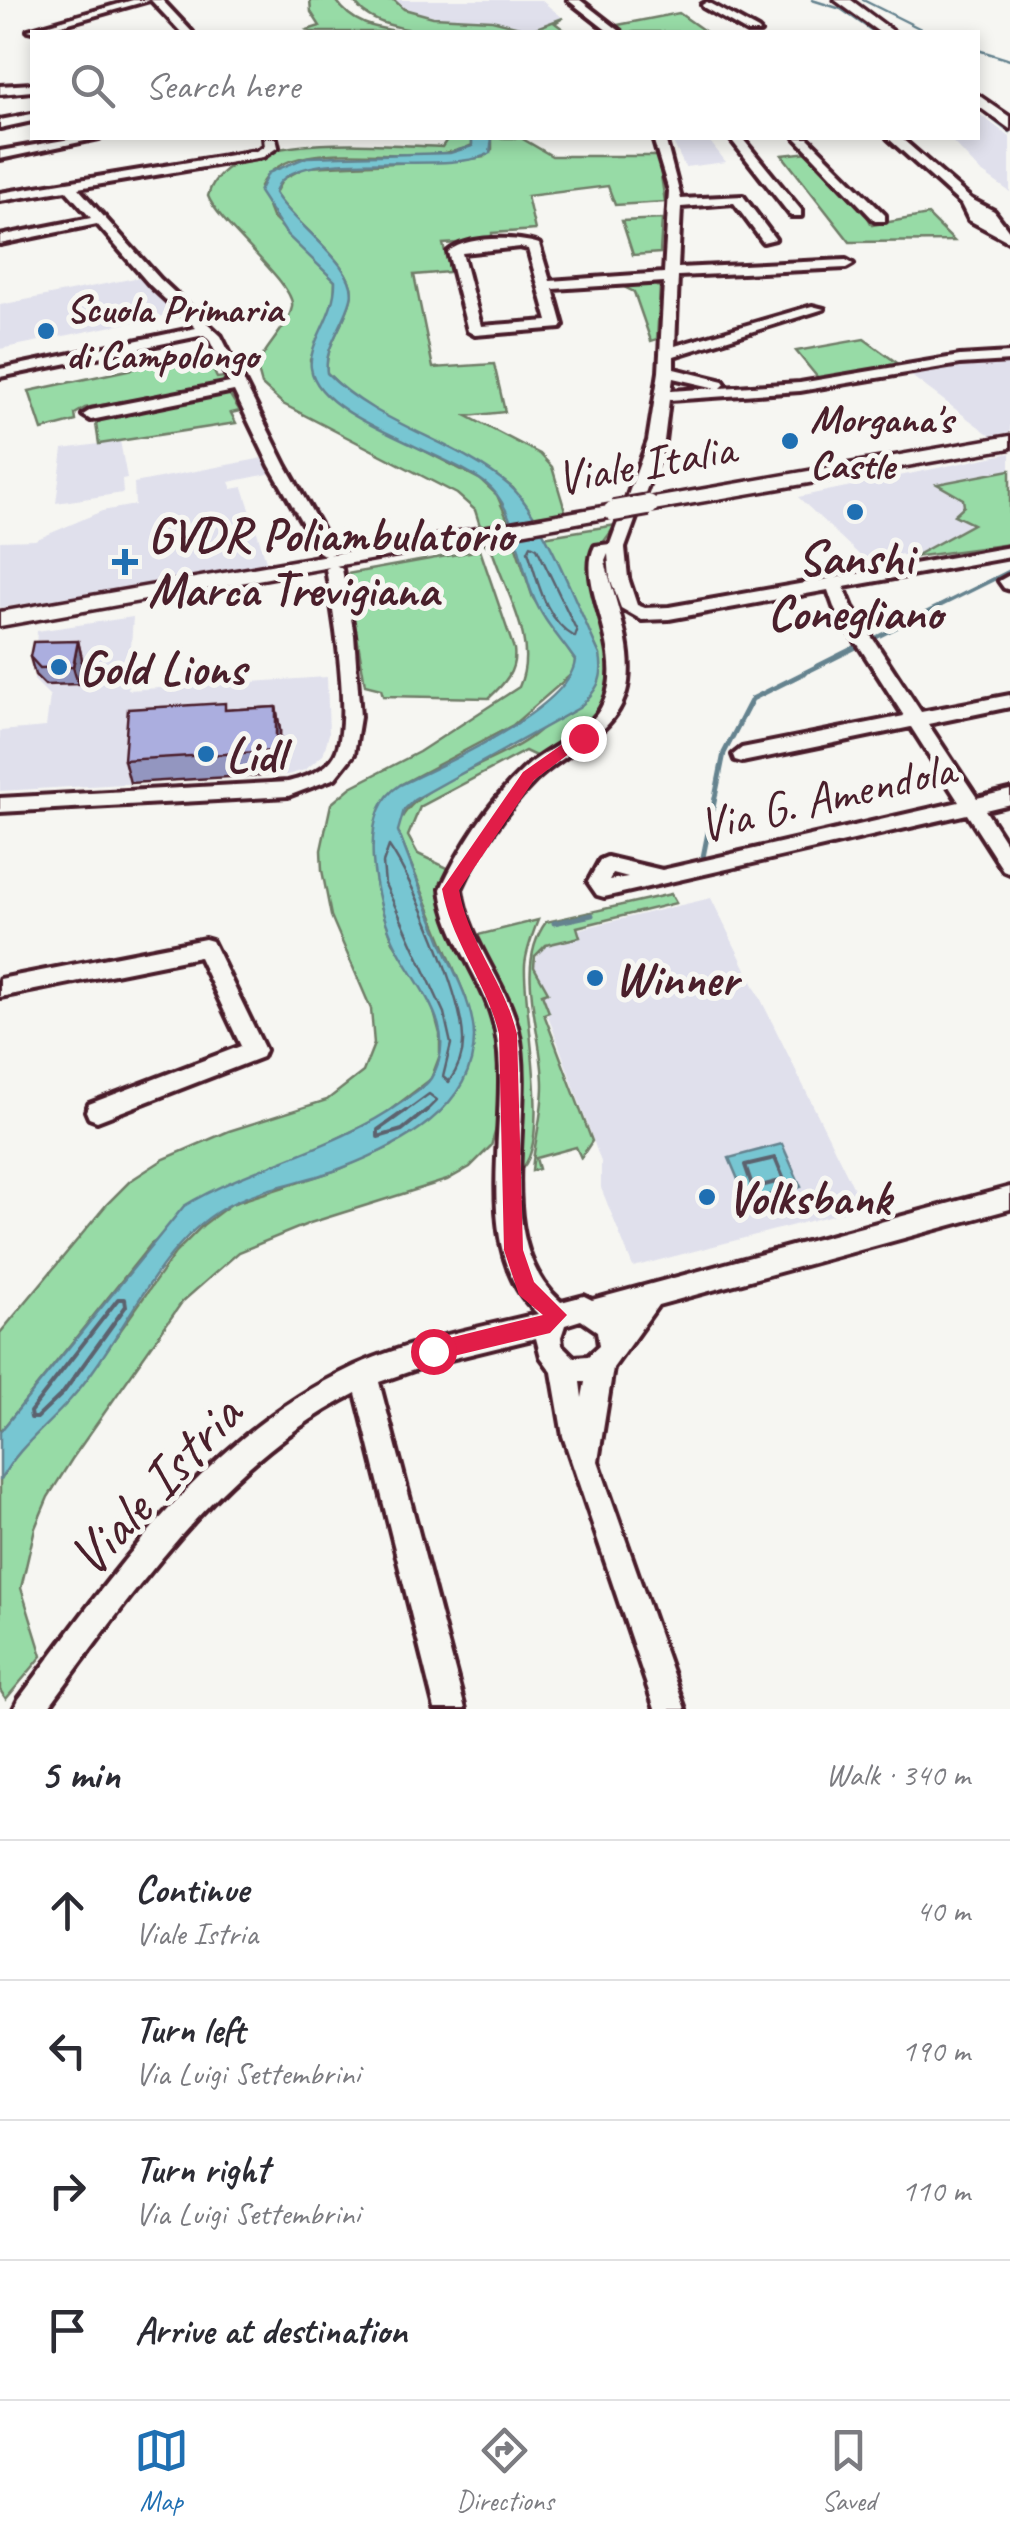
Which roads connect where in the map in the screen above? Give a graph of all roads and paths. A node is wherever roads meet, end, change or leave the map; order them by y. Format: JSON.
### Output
{"nodes":[{"id":1,"x":144,"y":0,"type":"edge"},
{"id":2,"x":156,"y":0,"type":"edge"},
{"id":3,"x":573,"y":0,"type":"edge"},
{"id":4,"x":842,"y":0,"type":"edge"},
{"id":5,"x":708,"y":5,"type":"dead end"},
{"id":6,"x":34,"y":30,"type":"dead end"},
{"id":7,"x":186,"y":30,"type":"edge"},
{"id":8,"x":612,"y":30,"type":"edge"},
{"id":9,"x":751,"y":30,"type":"edge"},
{"id":10,"x":884,"y":30,"type":"edge"},
{"id":11,"x":30,"y":88,"type":"edge"},
{"id":12,"x":0,"y":90,"type":"edge"},
{"id":13,"x":980,"y":101,"type":"edge"},
{"id":14,"x":30,"y":118,"type":"edge"},
{"id":15,"x":0,"y":124,"type":"edge"},
{"id":16,"x":1010,"y":124,"type":"edge"},
{"id":17,"x":82,"y":140,"type":"edge"},
{"id":18,"x":270,"y":140,"type":"edge"},
{"id":19,"x":660,"y":140,"type":"edge"},
{"id":20,"x":738,"y":140,"type":"edge"},
{"id":21,"x":804,"y":140,"type":"edge"},
{"id":22,"x":896,"y":140,"type":"edge"},
{"id":23,"x":0,"y":155,"type":"edge"},
{"id":24,"x":68,"y":184,"type":"junction"},
{"id":25,"x":0,"y":197,"type":"edge"},
{"id":26,"x":676,"y":203,"type":"junction"},
{"id":27,"x":796,"y":213,"type":"dead end"},
{"id":28,"x":880,"y":218,"type":"dead end"},
{"id":29,"x":98,"y":220,"type":"junction"},
{"id":30,"x":1004,"y":234,"type":"edge"},
{"id":31,"x":768,"y":239,"type":"dead end"},
{"id":32,"x":0,"y":240,"type":"edge"},
{"id":33,"x":846,"y":264,"type":"dead end"},
{"id":34,"x":671,"y":275,"type":"junction"},
{"id":35,"x":547,"y":286,"type":"junction"},
{"id":36,"x":816,"y":309,"type":"dead end"},
{"id":37,"x":208,"y":330,"type":"junction"},
{"id":38,"x":667,"y":353,"type":"junction"},
{"id":39,"x":1010,"y":357,"type":"edge"},
{"id":40,"x":666,"y":372,"type":"junction"},
{"id":41,"x":0,"y":373,"type":"edge"},
{"id":42,"x":240,"y":386,"type":"junction"},
{"id":43,"x":777,"y":389,"type":"junction"},
{"id":44,"x":664,"y":396,"type":"junction"},
{"id":45,"x":91,"y":415,"type":"dead end"},
{"id":46,"x":1010,"y":442,"type":"edge"},
{"id":47,"x":617,"y":548,"type":"junction"},
{"id":48,"x":1010,"y":552,"type":"edge"},
{"id":49,"x":834,"y":583,"type":"junction"},
{"id":50,"x":1,"y":620,"type":"edge"},
{"id":51,"x":1010,"y":700,"type":"edge"},
{"id":52,"x":916,"y":720,"type":"junction"},
{"id":53,"x":742,"y":754,"type":"dead end"},
{"id":54,"x":1010,"y":797,"type":"edge"},
{"id":55,"x":0,"y":805,"type":"edge"},
{"id":56,"x":970,"y":806,"type":"junction"},
{"id":57,"x":1010,"y":865,"type":"edge"},
{"id":58,"x":662,"y":878,"type":"dead end"},
{"id":59,"x":0,"y":988,"type":"edge"},
{"id":60,"x":97,"y":1111,"type":"dead end"},
{"id":61,"x":1010,"y":1198,"type":"edge"},
{"id":62,"x":650,"y":1296,"type":"junction"},
{"id":63,"x":593,"y":1310,"type":"junction"},
{"id":64,"x":555,"y":1338,"type":"junction"},
{"id":65,"x":606,"y":1354,"type":"junction"},
{"id":66,"x":364,"y":1375,"type":"junction"},
{"id":67,"x":585,"y":1465,"type":"junction"},
{"id":68,"x":29,"y":1709,"type":"edge"},
{"id":69,"x":450,"y":1709,"type":"edge"},
{"id":70,"x":670,"y":1709,"type":"edge"}],
"edges":[{"from":1,"to":6,"type":"street"},
{"from":2,"to":7,"type":"street"},
{"from":3,"to":8,"type":"street"},
{"from":4,"to":10,"type":"main road"},
{"from":5,"to":9,"type":"street"},
{"from":11,"to":12,"type":"street"},
{"from":13,"to":16,"type":"main road"},
{"from":14,"to":15,"type":"street"},
{"from":17,"to":23,"type":"street"},
{"from":18,"to":24,"type":"street"},
{"from":19,"to":26,"type":"street"},
{"from":20,"to":27,"type":"street"},
{"from":21,"to":28,"type":"street"},
{"from":22,"to":30,"type":"street"},
{"from":24,"to":25,"type":"street"},
{"from":24,"to":29,"type":"street"},
{"from":26,"to":31,"type":"street"},
{"from":26,"to":34,"type":"street"},
{"from":29,"to":32,"type":"street"},
{"from":29,"to":37,"type":"street"},
{"from":33,"to":34,"type":"street"},
{"from":34,"to":35,"type":"street"},
{"from":34,"to":38,"type":"street"},
{"from":35,"to":35,"type":"street"},
{"from":36,"to":38,"type":"street"},
{"from":37,"to":41,"type":"street"},
{"from":37,"to":42,"type":"street"},
{"from":38,"to":40,"type":"street"},
{"from":39,"to":43,"type":"street"},
{"from":40,"to":43,"type":"street"},
{"from":40,"to":44,"type":"street"},
{"from":42,"to":45,"type":"street"},
{"from":42,"to":55,"type":"street"},
{"from":43,"to":44,"type":"street"},
{"from":44,"to":47,"type":"street"},
{"from":46,"to":50,"type":"main road","name":"Viale Italia","bridge":true},
{"from":47,"to":49,"type":"street"},
{"from":47,"to":64,"type":"street"},
{"from":48,"to":49,"type":"street"},
{"from":49,"to":52,"type":"street"},
{"from":51,"to":52,"type":"street"},
{"from":52,"to":53,"type":"street"},
{"from":52,"to":56,"type":"street"},
{"from":54,"to":56,"type":"street","name":"Via G. Amendola"},
{"from":56,"to":57,"type":"street"},
{"from":56,"to":58,"type":"street","name":"Via G. Amendola"},
{"from":59,"to":60,"type":"street"},
{"from":61,"to":62,"type":"street"},
{"from":62,"to":63,"type":"street"},
{"from":62,"to":65,"type":"street"},
{"from":63,"to":64,"type":"street"},
{"from":63,"to":65,"type":"street"},
{"from":64,"to":65,"type":"street"},
{"from":64,"to":66,"type":"street","name":"Viale Istria"},
{"from":64,"to":67,"type":"street"},
{"from":65,"to":67,"type":"street"},
{"from":66,"to":68,"type":"street","name":"Viale Istria"},
{"from":66,"to":69,"type":"street"},
{"from":67,"to":70,"type":"street"}]}
